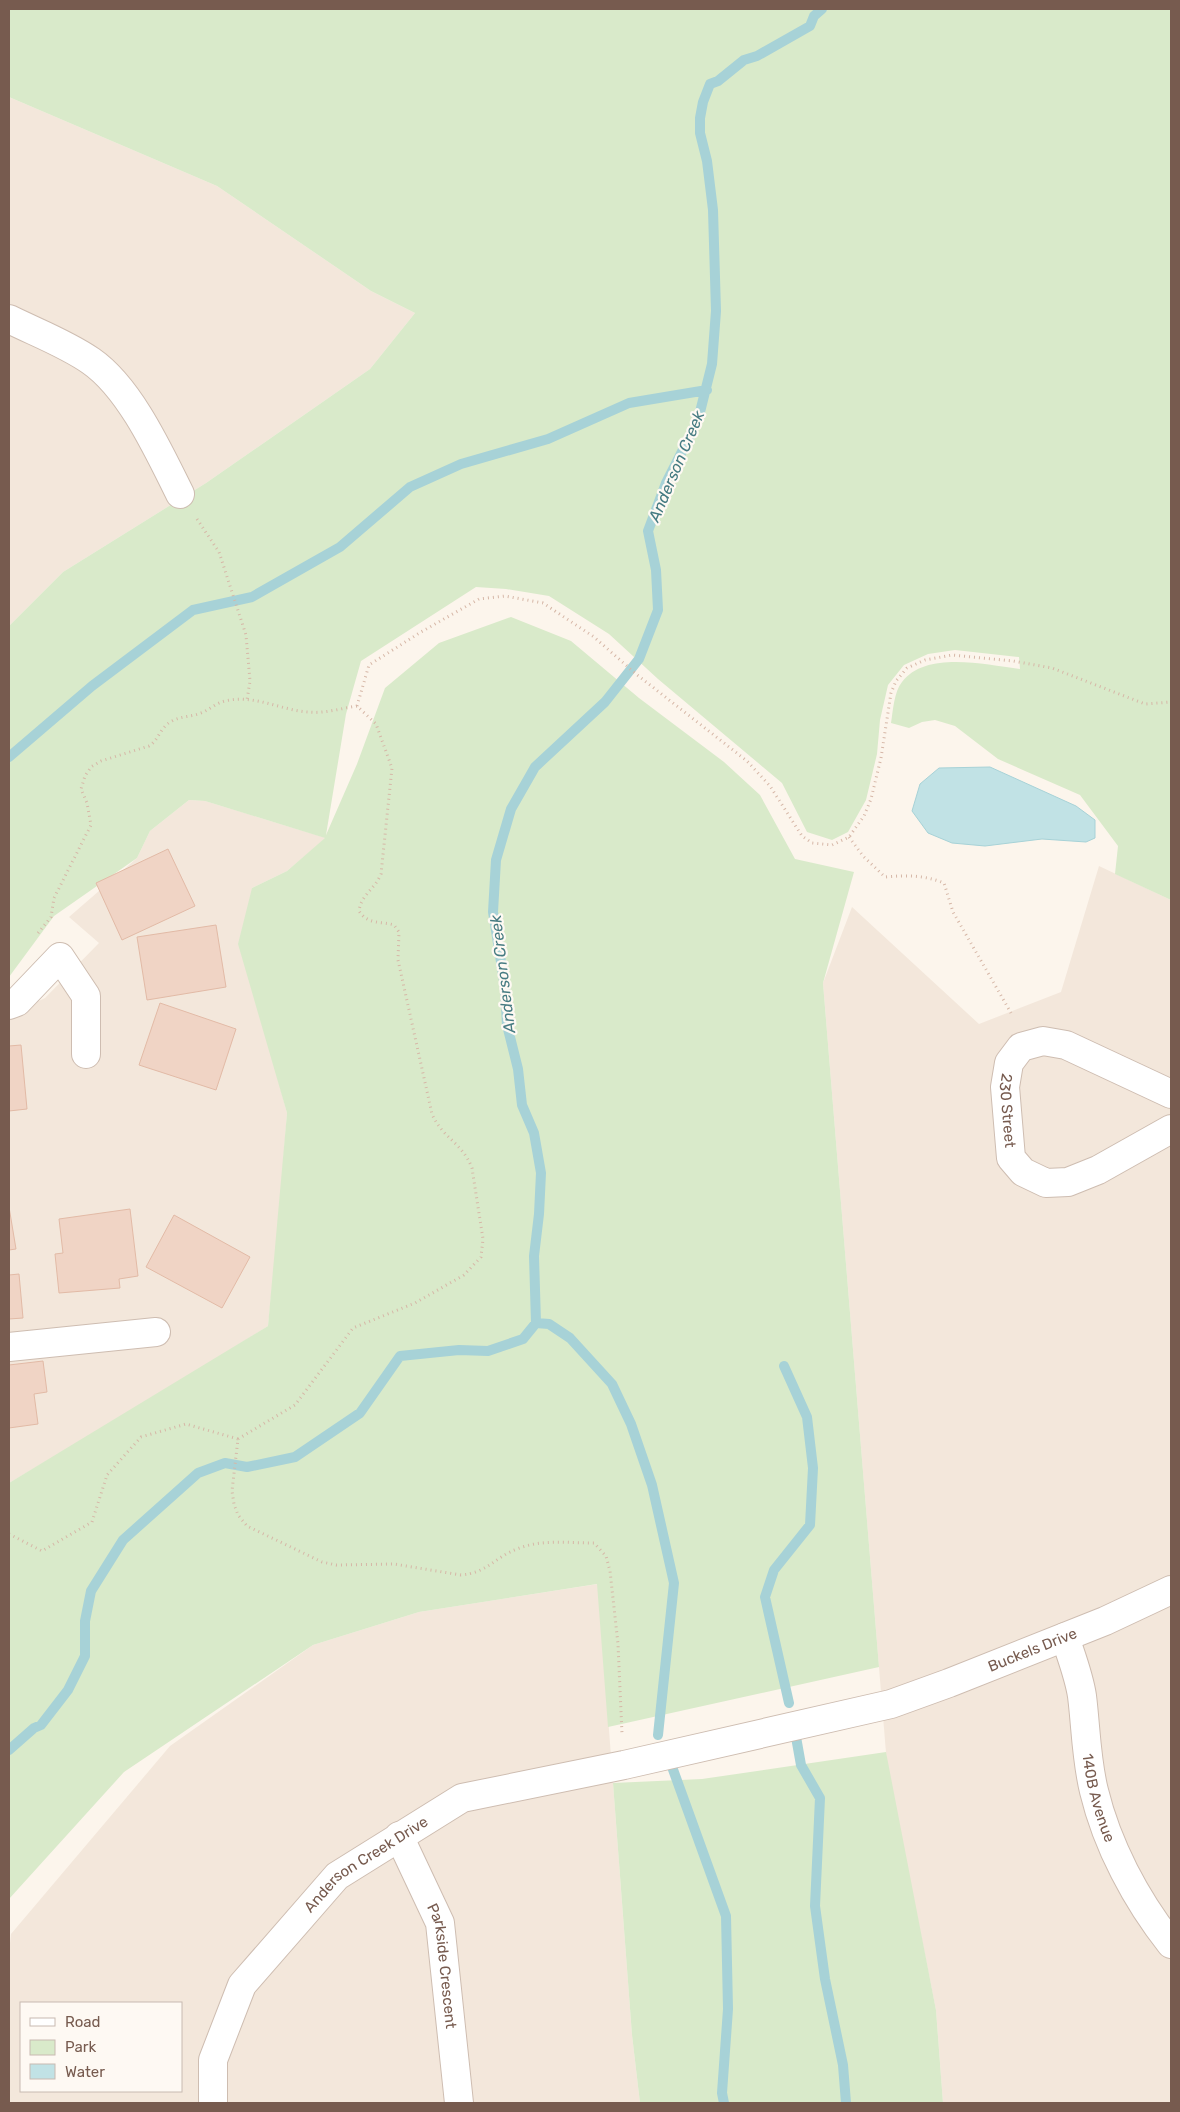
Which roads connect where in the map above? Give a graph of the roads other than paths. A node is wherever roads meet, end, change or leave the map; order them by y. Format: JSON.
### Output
{"nodes":[{"id":1,"x":9,"y":318,"type":"edge"},
{"id":2,"x":180,"y":494,"type":"road end"},
{"id":3,"x":9,"y":1005,"type":"edge"},
{"id":4,"x":86,"y":1054,"type":"dead end"},
{"id":5,"x":1171,"y":1094,"type":"edge"},
{"id":6,"x":1171,"y":1129,"type":"edge"},
{"id":7,"x":156,"y":1332,"type":"dead end"},
{"id":8,"x":9,"y":1347,"type":"edge"},
{"id":9,"x":1171,"y":1590,"type":"edge"},
{"id":10,"x":1066,"y":1637,"type":"junction"},
{"id":11,"x":631,"y":1764,"type":"joint"},
{"id":12,"x":399,"y":1836,"type":"junction"},
{"id":13,"x":1171,"y":1944,"type":"edge"},
{"id":14,"x":213,"y":2103,"type":"edge"},
{"id":15,"x":459,"y":2103,"type":"edge"}],
"edges":[{"from":1,"to":2,"type":"street"},
{"from":3,"to":4,"type":"street"},
{"from":5,"to":6,"type":"street","name":"230 Street"},
{"from":7,"to":8,"type":"street"},
{"from":9,"to":10,"type":"street","name":"Buckels Drive"},
{"from":10,"to":11,"type":"street","name":"Buckels Drive"},
{"from":10,"to":13,"type":"street","name":"140B Avenue"},
{"from":11,"to":12,"type":"street","name":"Anderson Creek Drive"},
{"from":12,"to":14,"type":"street","name":"Anderson Creek Drive"},
{"from":12,"to":15,"type":"street","name":"Parkside Crescent"}]}
